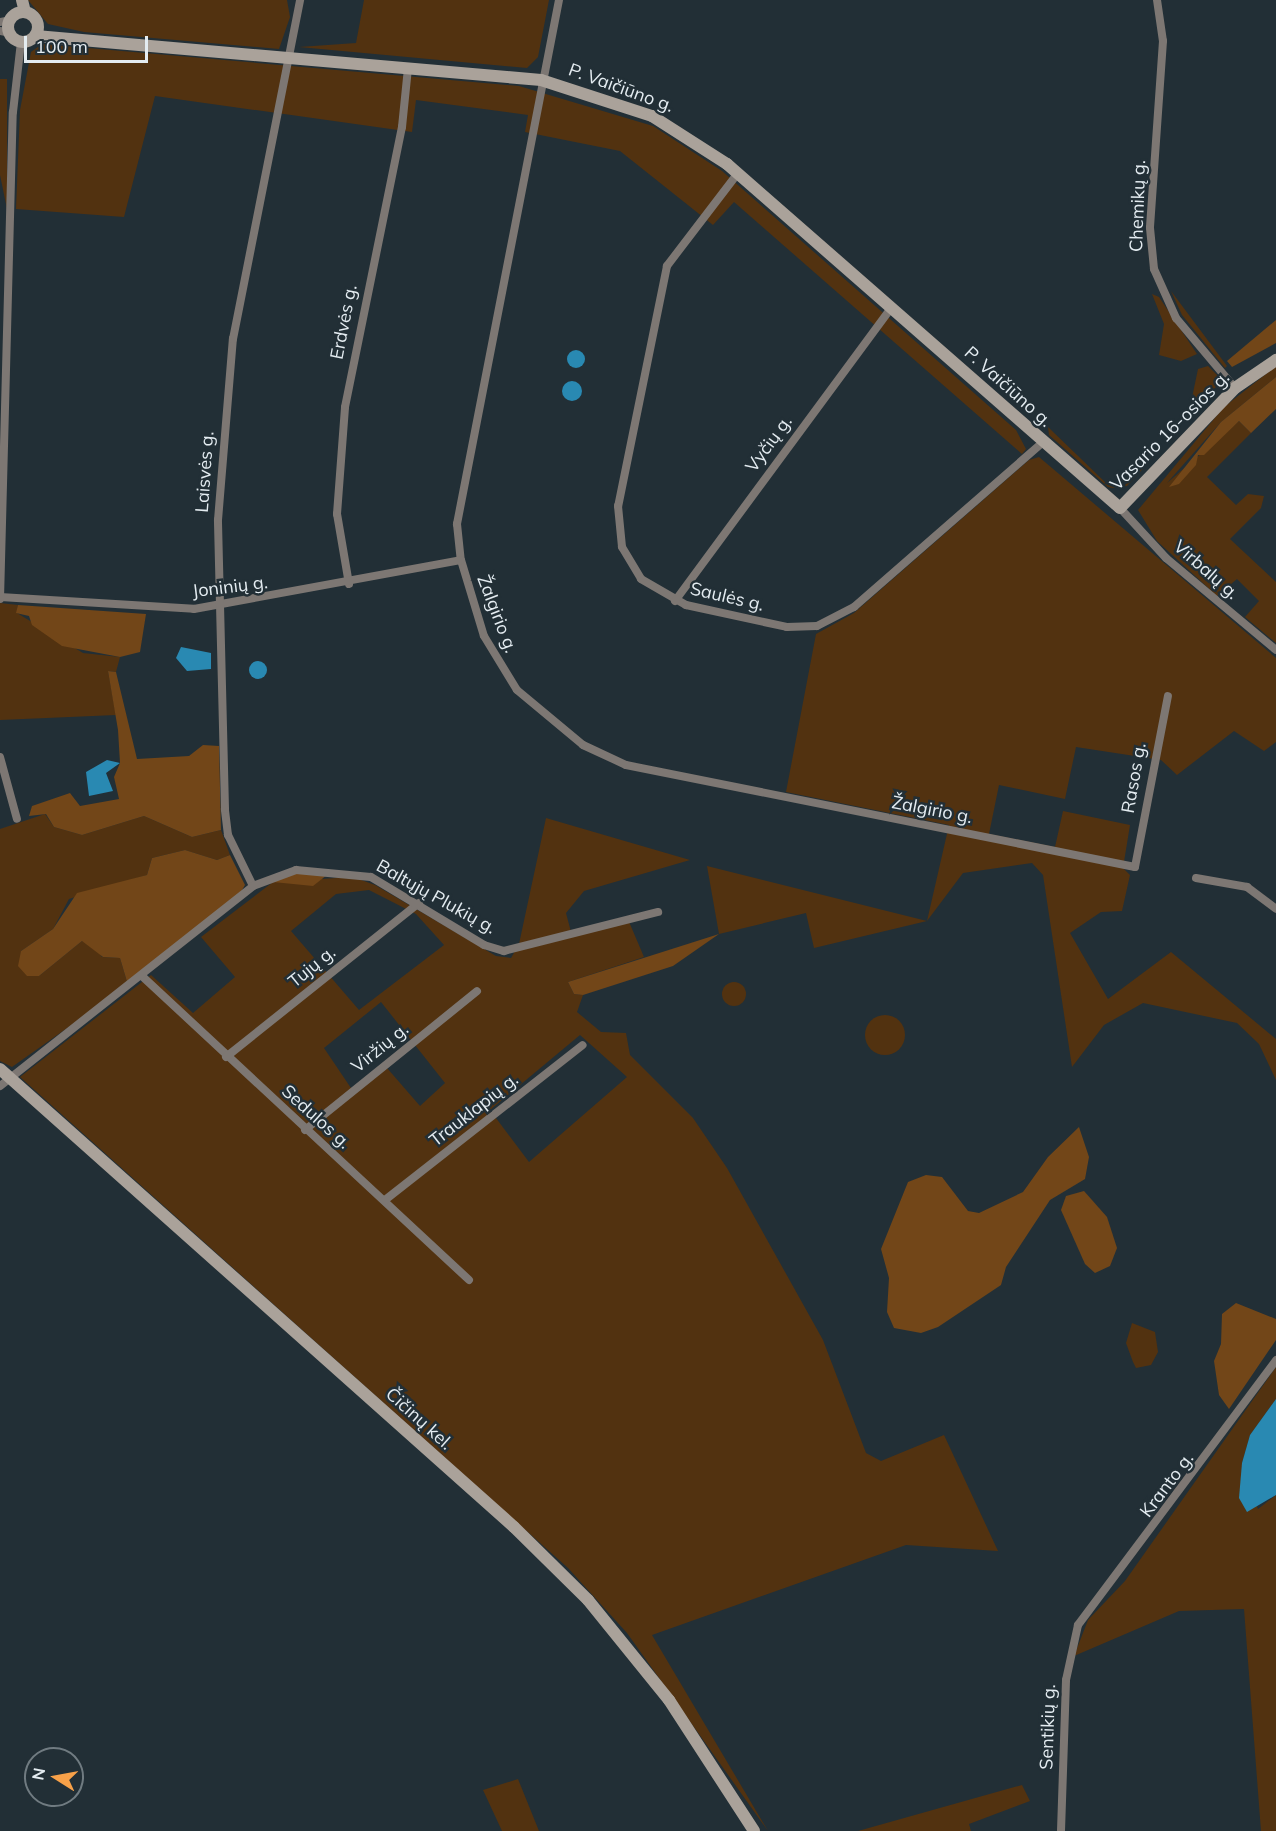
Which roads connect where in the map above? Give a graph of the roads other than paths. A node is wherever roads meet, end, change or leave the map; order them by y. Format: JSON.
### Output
{"nodes":[{"id":1,"x":15,"y":0,"type":"edge"},
{"id":2,"x":300,"y":0,"type":"edge"},
{"id":3,"x":559,"y":0,"type":"edge"},
{"id":4,"x":1157,"y":0,"type":"edge"},
{"id":5,"x":14,"y":14,"type":"edge"},
{"id":6,"x":37,"y":30,"type":"junction"},
{"id":7,"x":5,"y":32,"type":"edge"},
{"id":8,"x":21,"y":42,"type":"junction"},
{"id":9,"x":289,"y":60,"type":"junction"},
{"id":10,"x":408,"y":68,"type":"junction"},
{"id":11,"x":541,"y":80,"type":"junction"},
{"id":12,"x":738,"y":173,"type":"junction"},
{"id":13,"x":891,"y":308,"type":"junction"},
{"id":14,"x":1276,"y":360,"type":"edge"},
{"id":15,"x":1234,"y":388,"type":"junction"},
{"id":16,"x":1043,"y":442,"type":"junction"},
{"id":17,"x":1120,"y":508,"type":"junction"},
{"id":18,"x":460,"y":560,"type":"junction"},
{"id":19,"x":349,"y":584,"type":"junction"},
{"id":20,"x":0,"y":598,"type":"edge"},
{"id":21,"x":675,"y":601,"type":"junction"},
{"id":22,"x":224,"y":606,"type":"junction"},
{"id":23,"x":1276,"y":650,"type":"edge"},
{"id":24,"x":1168,"y":696,"type":"dead end"},
{"id":25,"x":0,"y":757,"type":"edge"},
{"id":26,"x":17,"y":819,"type":"dead end"},
{"id":27,"x":1135,"y":867,"type":"joint"},
{"id":28,"x":1196,"y":878,"type":"dead end"},
{"id":29,"x":253,"y":886,"type":"junction"},
{"id":30,"x":420,"y":903,"type":"junction"},
{"id":31,"x":1276,"y":909,"type":"edge"},
{"id":32,"x":658,"y":912,"type":"dead end"},
{"id":33,"x":143,"y":977,"type":"junction"},
{"id":34,"x":477,"y":991,"type":"dead end"},
{"id":35,"x":583,"y":1045,"type":"dead end"},
{"id":36,"x":226,"y":1058,"type":"junction"},
{"id":37,"x":0,"y":1069,"type":"edge"},
{"id":38,"x":5,"y":1082,"type":"edge"},
{"id":39,"x":305,"y":1130,"type":"junction"},
{"id":40,"x":385,"y":1200,"type":"junction"},
{"id":41,"x":469,"y":1280,"type":"dead end"},
{"id":42,"x":1276,"y":1360,"type":"edge"},
{"id":43,"x":1078,"y":1625,"type":"joint"},
{"id":44,"x":754,"y":1831,"type":"edge"},
{"id":45,"x":1061,"y":1831,"type":"edge"}],
"edges":[{"from":1,"to":5,"type":"main road"},
{"from":2,"to":9,"type":"street","name":"Laisvės g."},
{"from":3,"to":11,"type":"street"},
{"from":4,"to":15,"type":"street","name":"Chemikų g."},
{"from":5,"to":6,"type":"main road"},
{"from":5,"to":7,"type":"main road"},
{"from":6,"to":8,"type":"main road"},
{"from":6,"to":9,"type":"main road","name":"P. Vaičiūno g."},
{"from":7,"to":8,"type":"main road"},
{"from":8,"to":20,"type":"street"},
{"from":9,"to":10,"type":"main road","name":"P. Vaičiūno g."},
{"from":9,"to":22,"type":"street","name":"Laisvės g."},
{"from":10,"to":11,"type":"main road","name":"P. Vaičiūno g."},
{"from":10,"to":19,"type":"street","name":"Erdvės g."},
{"from":11,"to":12,"type":"main road","name":"P. Vaičiūno g."},
{"from":11,"to":18,"type":"street","name":"Žalgirio g."},
{"from":12,"to":13,"type":"main road","name":"P. Vaičiūno g."},
{"from":12,"to":21,"type":"street","name":"Saulės g."},
{"from":13,"to":16,"type":"main road","name":"P. Vaičiūno g."},
{"from":13,"to":21,"type":"street","name":"Vyčių g."},
{"from":14,"to":15,"type":"main road","name":"Vasario 16-osios g."},
{"from":15,"to":17,"type":"main road","name":"Vasario 16-osios g."},
{"from":16,"to":17,"type":"main road","name":"P. Vaičiūno g."},
{"from":16,"to":21,"type":"street","name":"Saulės g."},
{"from":17,"to":23,"type":"street","name":"Virbalų g."},
{"from":18,"to":19,"type":"street","name":"Joninių g."},
{"from":18,"to":27,"type":"street","name":"Žalgirio g."},
{"from":19,"to":22,"type":"street","name":"Joninių g."},
{"from":20,"to":22,"type":"street","name":"Joninių g."},
{"from":22,"to":29,"type":"street","name":"Laisvės g."},
{"from":24,"to":27,"type":"street","name":"Rasos g."},
{"from":25,"to":26,"type":"street"},
{"from":28,"to":31,"type":"street"},
{"from":29,"to":30,"type":"street","name":"Baltųjų Plukių g."},
{"from":29,"to":33,"type":"street","name":"Baltųjų Plukių g."},
{"from":30,"to":32,"type":"street","name":"Baltųjų Plukių g."},
{"from":30,"to":36,"type":"street","name":"Tujų g."},
{"from":33,"to":36,"type":"street","name":"Sedulos g."},
{"from":33,"to":38,"type":"street","name":"Baltųjų Plukių g."},
{"from":34,"to":39,"type":"street","name":"Viržių g."},
{"from":35,"to":40,"type":"street","name":"Trauklapių g."},
{"from":36,"to":39,"type":"street","name":"Sedulos g."},
{"from":37,"to":38,"type":"main road","name":"Čičinų kel."},
{"from":38,"to":44,"type":"main road","name":"Čičinų kel."},
{"from":39,"to":40,"type":"street","name":"Sedulos g."},
{"from":40,"to":41,"type":"street","name":"Sedulos g."},
{"from":42,"to":43,"type":"street","name":"Kranto g."},
{"from":43,"to":45,"type":"street","name":"Sentikių g."}]}
